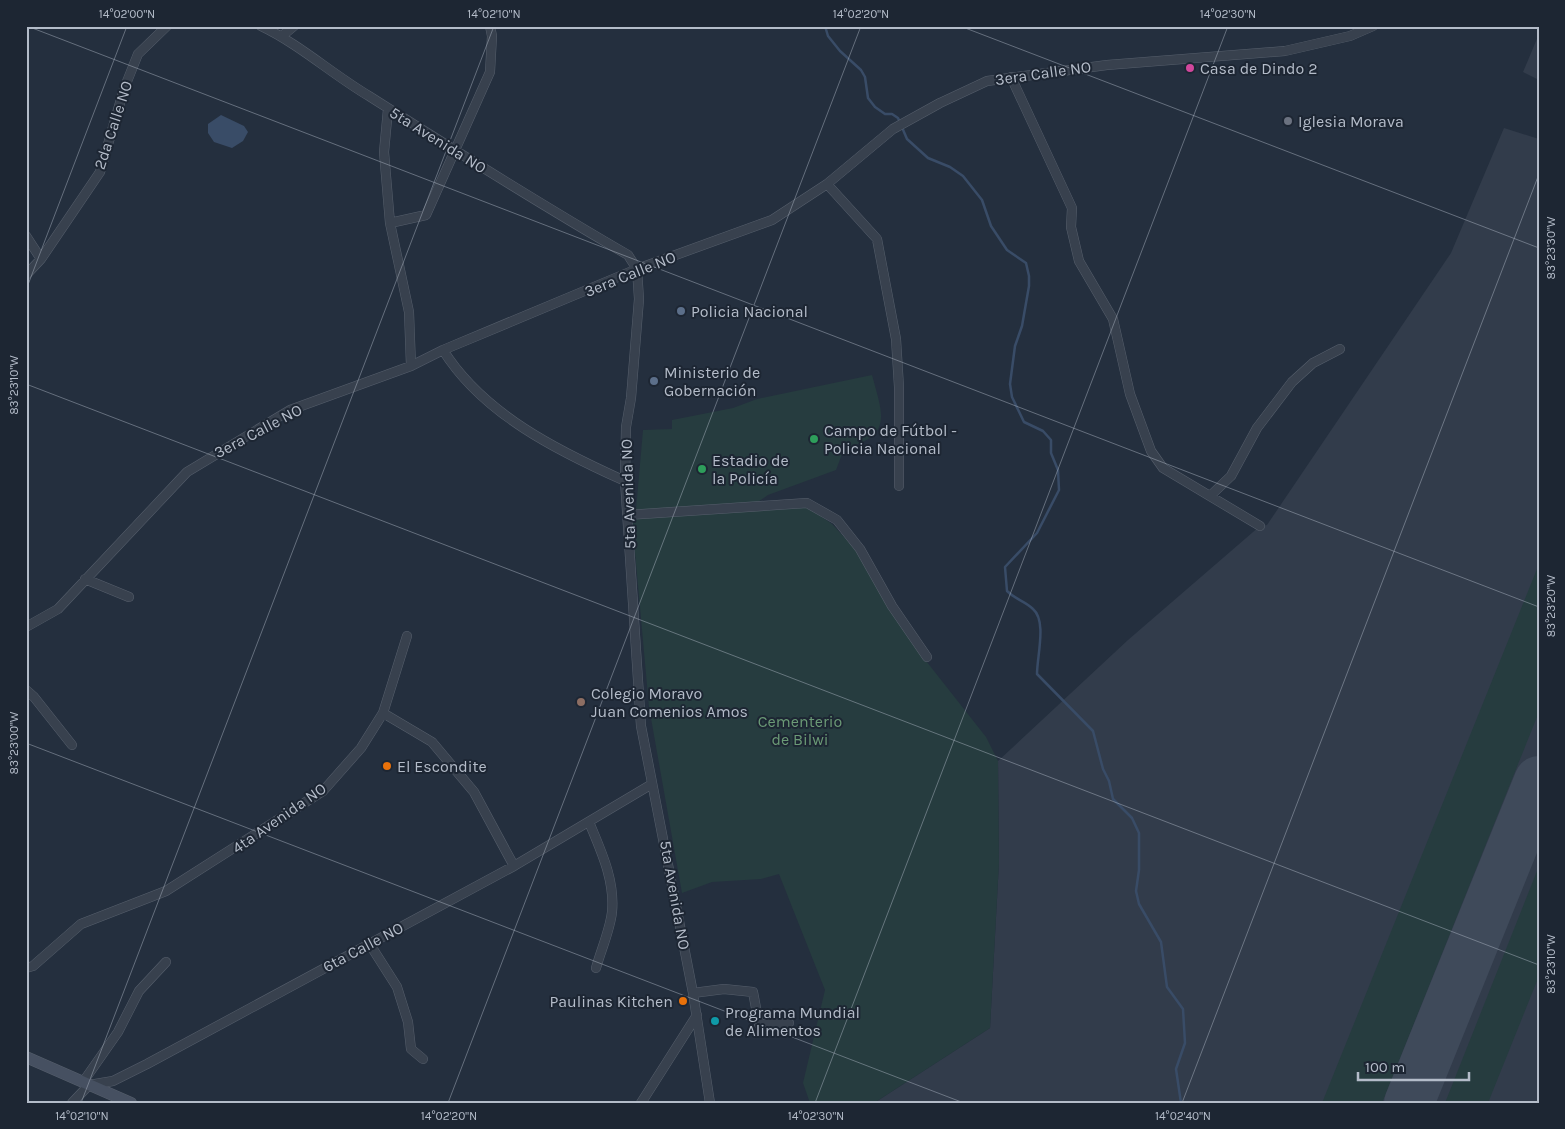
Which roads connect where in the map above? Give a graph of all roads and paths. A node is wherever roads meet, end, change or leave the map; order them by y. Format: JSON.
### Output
{"nodes":[{"id":1,"x":167,"y":26,"type":"edge"},
{"id":2,"x":261,"y":26,"type":"edge"},
{"id":3,"x":294,"y":26,"type":"edge"},
{"id":4,"x":490,"y":26,"type":"edge"},
{"id":5,"x":1373,"y":26,"type":"edge"},
{"id":6,"x":282,"y":36,"type":"junction"},
{"id":7,"x":1012,"y":77,"type":"junction"},
{"id":8,"x":388,"y":109,"type":"junction"},
{"id":9,"x":454,"y":151,"type":"junction"},
{"id":10,"x":827,"y":184,"type":"junction"},
{"id":11,"x":390,"y":223,"type":"junction"},
{"id":12,"x":26,"y":236,"type":"edge"},
{"id":13,"x":41,"y":259,"type":"junction"},
{"id":14,"x":637,"y":269,"type":"junction"},
{"id":15,"x":26,"y":275,"type":"edge"},
{"id":16,"x":1340,"y":349,"type":"dead end"},
{"id":17,"x":443,"y":350,"type":"junction"},
{"id":18,"x":411,"y":366,"type":"junction"},
{"id":19,"x":625,"y":481,"type":"junction"},
{"id":20,"x":899,"y":486,"type":"dead end"},
{"id":21,"x":1210,"y":496,"type":"junction"},
{"id":22,"x":627,"y":515,"type":"junction"},
{"id":23,"x":1260,"y":526,"type":"dead end"},
{"id":24,"x":85,"y":579,"type":"junction"},
{"id":25,"x":129,"y":597,"type":"dead end"},
{"id":26,"x":26,"y":627,"type":"edge"},
{"id":27,"x":407,"y":636,"type":"dead end"},
{"id":28,"x":927,"y":657,"type":"dead end"},
{"id":29,"x":26,"y":690,"type":"edge"},
{"id":30,"x":383,"y":713,"type":"junction"},
{"id":31,"x":72,"y":745,"type":"dead end"},
{"id":32,"x":652,"y":784,"type":"junction"},
{"id":33,"x":589,"y":822,"type":"junction"},
{"id":34,"x":514,"y":866,"type":"junction"},
{"id":35,"x":369,"y":944,"type":"junction"},
{"id":36,"x":166,"y":962,"type":"dead end"},
{"id":37,"x":26,"y":968,"type":"edge"},
{"id":38,"x":596,"y":968,"type":"dead end"},
{"id":39,"x":693,"y":994,"type":"junction"},
{"id":40,"x":697,"y":1015,"type":"junction"},
{"id":41,"x":789,"y":1023,"type":"dead end"},
{"id":42,"x":26,"y":1057,"type":"edge"},
{"id":43,"x":423,"y":1059,"type":"dead end"},
{"id":44,"x":86,"y":1083,"type":"junction"},
{"id":45,"x":72,"y":1103,"type":"edge"},
{"id":46,"x":131,"y":1103,"type":"edge"},
{"id":47,"x":642,"y":1103,"type":"edge"},
{"id":48,"x":710,"y":1103,"type":"edge"}],
"edges":[{"from":1,"to":13,"type":"street","name":"2da Calle NO"},
{"from":2,"to":6,"type":"street","name":"5ta Avenida NO"},
{"from":3,"to":6,"type":"street"},
{"from":4,"to":9,"type":"street"},
{"from":5,"to":7,"type":"street","name":"3era Calle NO"},
{"from":6,"to":8,"type":"street","name":"5ta Avenida NO"},
{"from":7,"to":10,"type":"street","name":"3era Calle NO"},
{"from":7,"to":21,"type":"street"},
{"from":8,"to":9,"type":"street","name":"5ta Avenida NO"},
{"from":8,"to":11,"type":"street"},
{"from":9,"to":11,"type":"street"},
{"from":9,"to":14,"type":"street","name":"5ta Avenida NO"},
{"from":10,"to":14,"type":"street","name":"3era Calle NO"},
{"from":10,"to":20,"type":"street"},
{"from":11,"to":18,"type":"street"},
{"from":12,"to":13,"type":"street"},
{"from":13,"to":15,"type":"street","name":"2da Calle NO"},
{"from":14,"to":17,"type":"street","name":"3era Calle NO"},
{"from":14,"to":19,"type":"street","name":"5ta Avenida NO"},
{"from":16,"to":21,"type":"street"},
{"from":17,"to":18,"type":"street","name":"3era Calle NO"},
{"from":17,"to":19,"type":"street"},
{"from":18,"to":24,"type":"street","name":"3era Calle NO"},
{"from":19,"to":22,"type":"street","name":"5ta Avenida NO"},
{"from":21,"to":23,"type":"street"},
{"from":22,"to":28,"type":"street"},
{"from":22,"to":32,"type":"street","name":"5ta Avenida NO"},
{"from":24,"to":25,"type":"street"},
{"from":24,"to":26,"type":"street","name":"3era Calle NO"},
{"from":27,"to":30,"type":"street","name":"4ta Avenida NO"},
{"from":29,"to":31,"type":"street"},
{"from":30,"to":34,"type":"street"},
{"from":30,"to":37,"type":"street","name":"4ta Avenida NO"},
{"from":32,"to":33,"type":"street","name":"6ta Calle NO"},
{"from":32,"to":39,"type":"street","name":"5ta Avenida NO"},
{"from":33,"to":34,"type":"street","name":"6ta Calle NO"},
{"from":33,"to":38,"type":"street"},
{"from":34,"to":35,"type":"street","name":"6ta Calle NO"},
{"from":35,"to":43,"type":"street"},
{"from":35,"to":44,"type":"street","name":"6ta Calle NO"},
{"from":36,"to":44,"type":"street"},
{"from":39,"to":40,"type":"street","name":"5ta Avenida NO"},
{"from":39,"to":41,"type":"street"},
{"from":40,"to":47,"type":"street"},
{"from":40,"to":48,"type":"street","name":"5ta Avenida NO"},
{"from":42,"to":44,"type":"street"},
{"from":44,"to":45,"type":"street"},
{"from":44,"to":46,"type":"street"}]}
